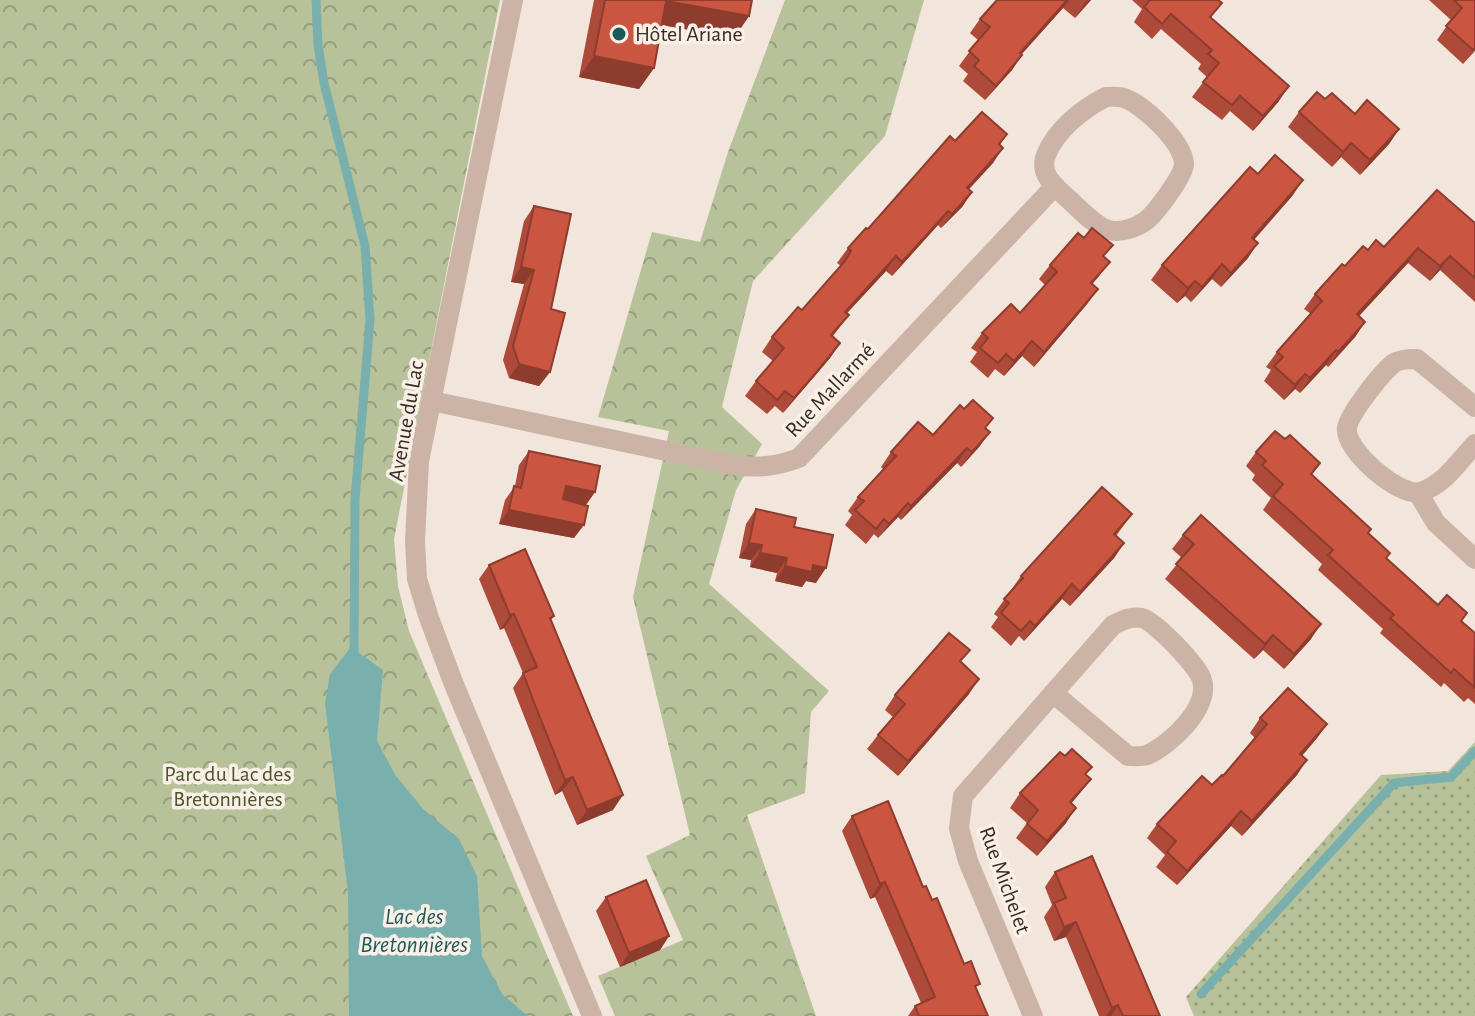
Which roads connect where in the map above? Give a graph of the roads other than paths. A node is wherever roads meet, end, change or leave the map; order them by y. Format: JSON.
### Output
{"nodes":[{"id":1,"x":513,"y":0,"type":"edge"},
{"id":2,"x":1055,"y":186,"type":"junction"},
{"id":3,"x":432,"y":401,"type":"junction"},
{"id":4,"x":1475,"y":407,"type":"edge"},
{"id":5,"x":1475,"y":444,"type":"edge"},
{"id":6,"x":1418,"y":493,"type":"junction"},
{"id":7,"x":1475,"y":559,"type":"edge"},
{"id":8,"x":1053,"y":693,"type":"junction"},
{"id":9,"x":592,"y":1016,"type":"edge"},
{"id":10,"x":1033,"y":1016,"type":"edge"}],
"edges":[{"from":1,"to":3,"type":"street","name":"Avenue du Lac"},
{"from":2,"to":2,"type":"street"},
{"from":2,"to":3,"type":"street","name":"Rue Mallarmé"},
{"from":3,"to":9,"type":"street","name":"Avenue du Lac"},
{"from":4,"to":6,"type":"street"},
{"from":5,"to":6,"type":"street"},
{"from":6,"to":7,"type":"street"},
{"from":8,"to":8,"type":"street"},
{"from":8,"to":10,"type":"street","name":"Rue Michelet"}]}
